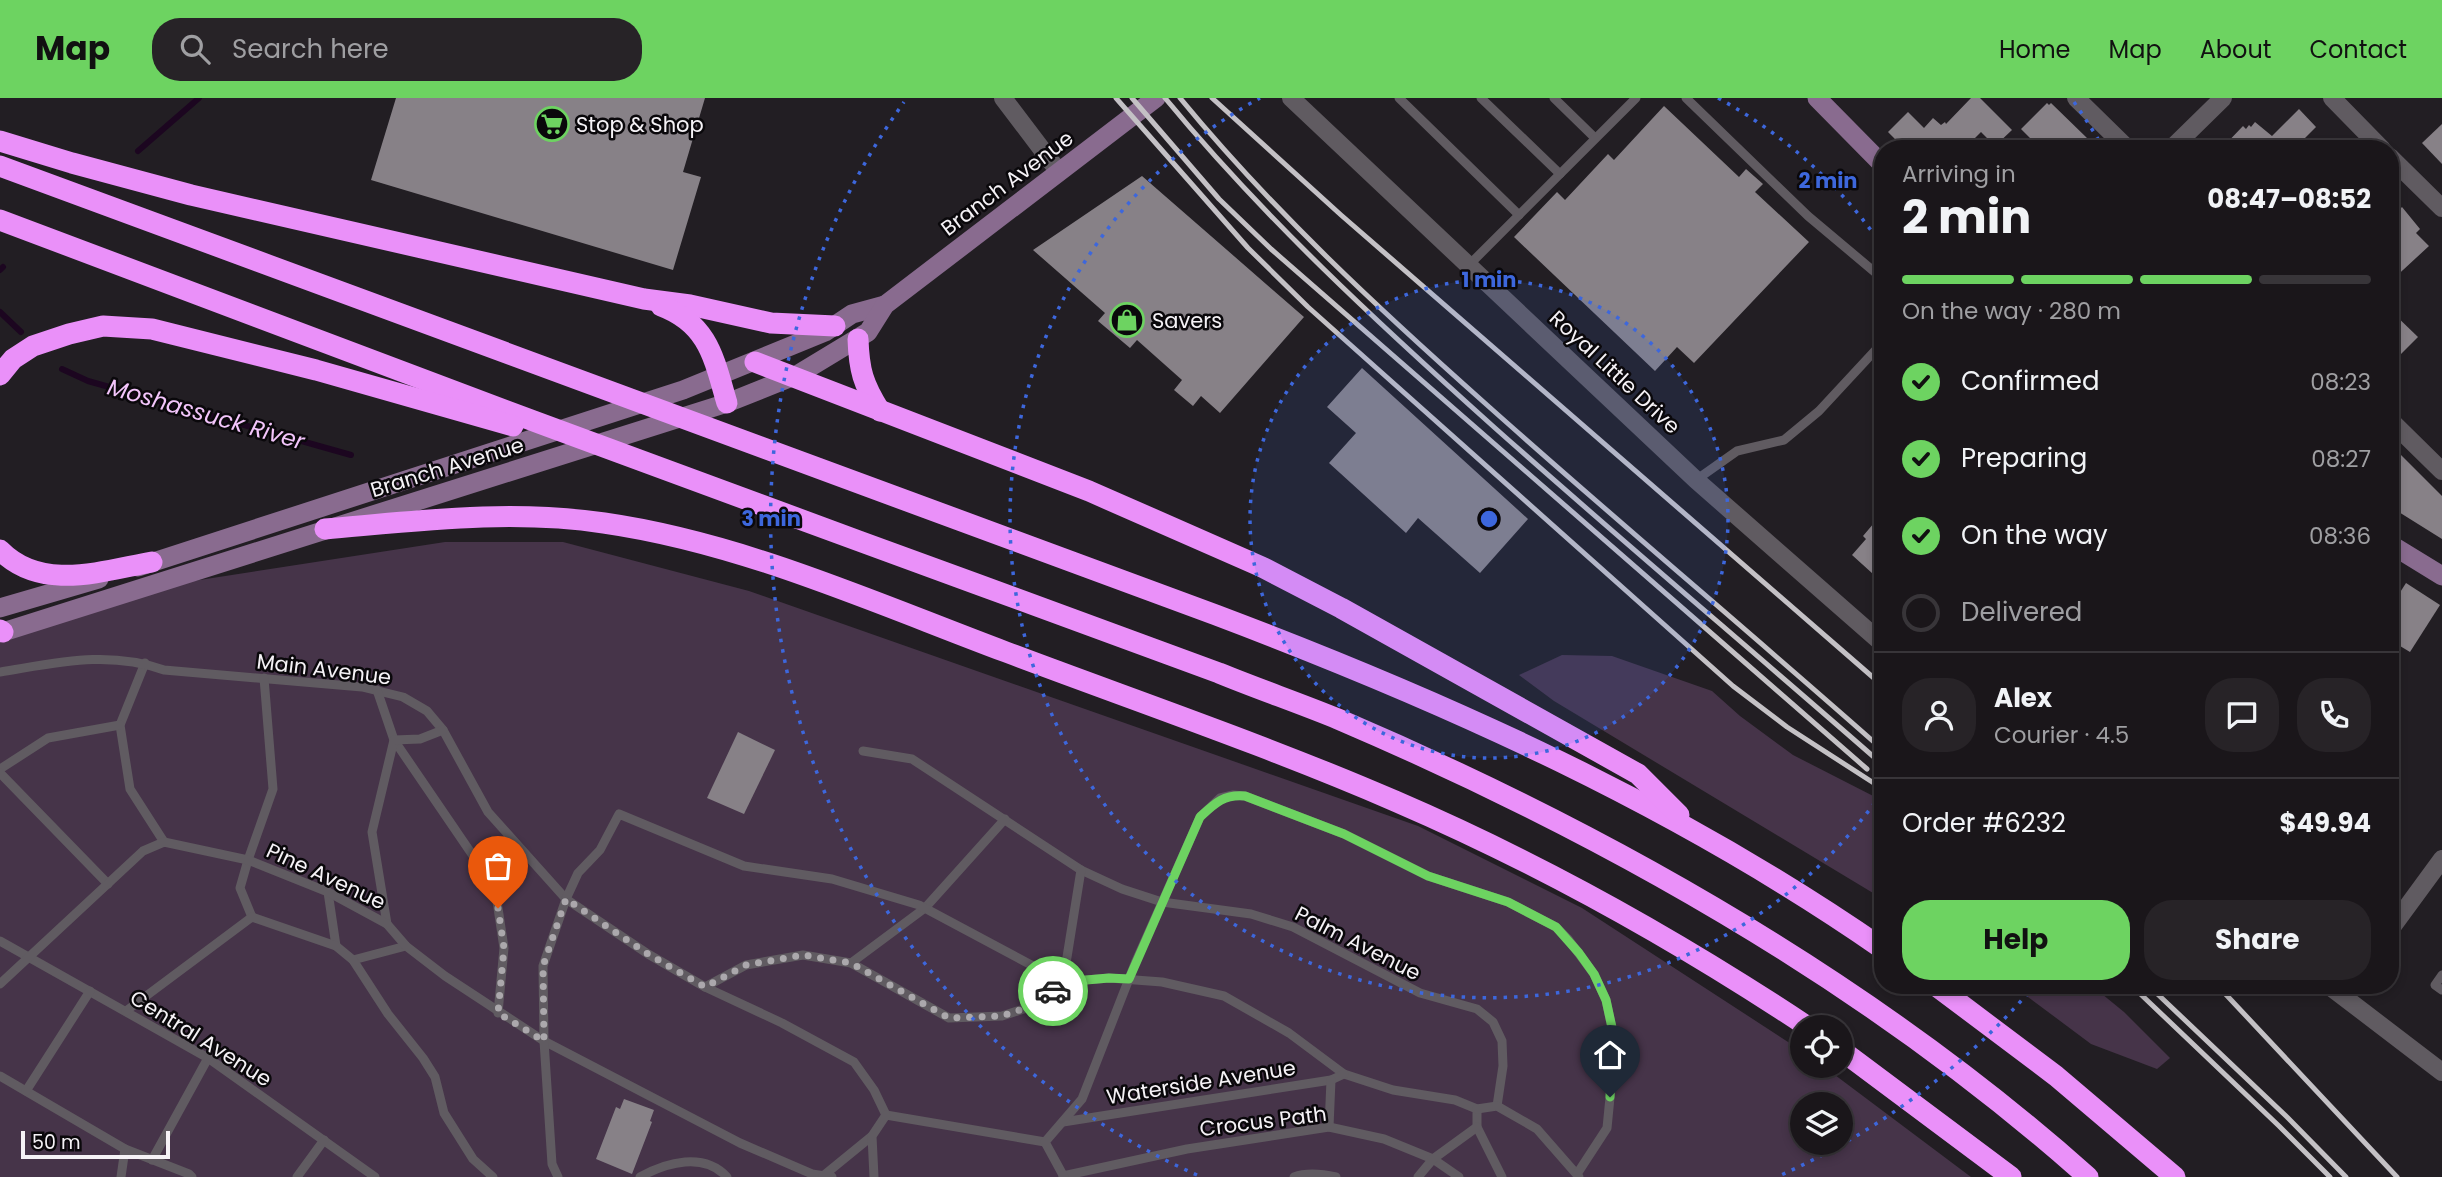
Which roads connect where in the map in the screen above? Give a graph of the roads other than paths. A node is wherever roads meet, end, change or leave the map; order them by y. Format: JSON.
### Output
{"nodes":[{"id":1,"x":1003,"y":98,"type":"edge"},
{"id":2,"x":1156,"y":98,"type":"edge"},
{"id":3,"x":1292,"y":98,"type":"edge"},
{"id":4,"x":1399,"y":98,"type":"edge"},
{"id":5,"x":1481,"y":98,"type":"edge"},
{"id":6,"x":1554,"y":98,"type":"edge"},
{"id":7,"x":1686,"y":98,"type":"edge"},
{"id":8,"x":1817,"y":98,"type":"edge"},
{"id":9,"x":2076,"y":98,"type":"edge"},
{"id":10,"x":2223,"y":98,"type":"edge"},
{"id":11,"x":2332,"y":98,"type":"edge"},
{"id":12,"x":1633,"y":99,"type":"edge"},
{"id":13,"x":1595,"y":138,"type":"junction"},
{"id":14,"x":2118,"y":140,"type":"edge"},
{"id":15,"x":2180,"y":140,"type":"edge"},
{"id":16,"x":2373,"y":140,"type":"edge"},
{"id":17,"x":0,"y":141,"type":"edge"},
{"id":18,"x":1874,"y":156,"type":"edge"},
{"id":19,"x":0,"y":166,"type":"edge"},
{"id":20,"x":2399,"y":166,"type":"edge"},
{"id":21,"x":1059,"y":172,"type":"junction"},
{"id":22,"x":1560,"y":174,"type":"junction"},
{"id":23,"x":2442,"y":208,"type":"edge"},
{"id":24,"x":1519,"y":215,"type":"junction"},
{"id":25,"x":0,"y":220,"type":"edge"},
{"id":26,"x":1468,"y":266,"type":"junction"},
{"id":27,"x":1874,"y":271,"type":"edge"},
{"id":28,"x":644,"y":299,"type":"junction"},
{"id":29,"x":885,"y":305,"type":"junction"},
{"id":30,"x":835,"y":326,"type":"junction"},
{"id":31,"x":858,"y":338,"type":"junction"},
{"id":32,"x":1874,"y":352,"type":"edge"},
{"id":33,"x":755,"y":362,"type":"junction"},
{"id":34,"x":0,"y":375,"type":"edge"},
{"id":35,"x":793,"y":376,"type":"junction"},
{"id":36,"x":719,"y":377,"type":"junction"},
{"id":37,"x":727,"y":403,"type":"junction"},
{"id":38,"x":880,"y":411,"type":"junction"},
{"id":39,"x":2399,"y":429,"type":"edge"},
{"id":40,"x":632,"y":456,"type":"junction"},
{"id":41,"x":2442,"y":471,"type":"edge"},
{"id":42,"x":1696,"y":480,"type":"junction"},
{"id":43,"x":325,"y":529,"type":"junction"},
{"id":44,"x":0,"y":550,"type":"edge"},
{"id":45,"x":2399,"y":550,"type":"edge"},
{"id":46,"x":152,"y":562,"type":"junction"},
{"id":47,"x":2442,"y":576,"type":"edge"},
{"id":48,"x":0,"y":608,"type":"edge"},
{"id":49,"x":1,"y":632,"type":"edge"},
{"id":50,"x":1874,"y":636,"type":"edge"},
{"id":51,"x":145,"y":663,"type":"junction"},
{"id":52,"x":0,"y":672,"type":"edge"},
{"id":53,"x":264,"y":678,"type":"junction"},
{"id":54,"x":377,"y":690,"type":"junction"},
{"id":55,"x":120,"y":725,"type":"junction"},
{"id":56,"x":443,"y":730,"type":"junction"},
{"id":57,"x":394,"y":740,"type":"junction"},
{"id":58,"x":863,"y":751,"type":"dead end"},
{"id":59,"x":0,"y":771,"type":"edge"},
{"id":60,"x":1005,"y":819,"type":"junction"},
{"id":61,"x":1701,"y":836,"type":"junction"},
{"id":62,"x":164,"y":842,"type":"junction"},
{"id":63,"x":2442,"y":859,"type":"edge"},
{"id":64,"x":248,"y":860,"type":"junction"},
{"id":65,"x":1081,"y":870,"type":"junction"},
{"id":66,"x":108,"y":884,"type":"junction"},
{"id":67,"x":327,"y":892,"type":"junction"},
{"id":68,"x":566,"y":899,"type":"junction"},
{"id":69,"x":1162,"y":902,"type":"junction"},
{"id":70,"x":925,"y":908,"type":"junction"},
{"id":71,"x":252,"y":917,"type":"junction"},
{"id":72,"x":2399,"y":918,"type":"edge"},
{"id":73,"x":387,"y":924,"type":"junction"},
{"id":74,"x":0,"y":941,"type":"edge"},
{"id":75,"x":1874,"y":943,"type":"edge"},
{"id":76,"x":336,"y":946,"type":"junction"},
{"id":77,"x":406,"y":946,"type":"junction"},
{"id":78,"x":30,"y":957,"type":"junction"},
{"id":79,"x":353,"y":960,"type":"junction"},
{"id":80,"x":851,"y":963,"type":"junction"},
{"id":81,"x":2442,"y":975,"type":"edge"},
{"id":82,"x":1129,"y":979,"type":"junction"},
{"id":83,"x":1063,"y":982,"type":"junction"},
{"id":84,"x":0,"y":984,"type":"edge"},
{"id":85,"x":705,"y":987,"type":"junction"},
{"id":86,"x":2442,"y":990,"type":"edge"},
{"id":87,"x":90,"y":991,"type":"junction"},
{"id":88,"x":1947,"y":994,"type":"edge"},
{"id":89,"x":2346,"y":994,"type":"edge"},
{"id":90,"x":126,"y":1011,"type":"junction"},
{"id":91,"x":498,"y":1013,"type":"junction"},
{"id":92,"x":1790,"y":1015,"type":"edge"},
{"id":93,"x":544,"y":1041,"type":"junction"},
{"id":94,"x":208,"y":1058,"type":"junction"},
{"id":95,"x":1853,"y":1059,"type":"edge"},
{"id":96,"x":2442,"y":1072,"type":"edge"},
{"id":97,"x":1344,"y":1074,"type":"junction"},
{"id":98,"x":0,"y":1076,"type":"edge"},
{"id":99,"x":1331,"y":1080,"type":"junction"},
{"id":100,"x":26,"y":1091,"type":"junction"},
{"id":101,"x":1497,"y":1106,"type":"junction"},
{"id":102,"x":1477,"y":1109,"type":"junction"},
{"id":103,"x":886,"y":1115,"type":"junction"},
{"id":104,"x":1063,"y":1122,"type":"junction"},
{"id":105,"x":1329,"y":1127,"type":"junction"},
{"id":106,"x":1477,"y":1128,"type":"junction"},
{"id":107,"x":872,"y":1136,"type":"junction"},
{"id":108,"x":324,"y":1140,"type":"junction"},
{"id":109,"x":1045,"y":1142,"type":"junction"},
{"id":110,"x":125,"y":1149,"type":"junction"},
{"id":111,"x":1433,"y":1159,"type":"junction"},
{"id":112,"x":152,"y":1160,"type":"junction"},
{"id":113,"x":826,"y":1176,"type":"edge"},
{"id":114,"x":1063,"y":1176,"type":"edge"},
{"id":115,"x":1298,"y":1176,"type":"edge"},
{"id":116,"x":1578,"y":1176,"type":"edge"},
{"id":117,"x":121,"y":1177,"type":"edge"},
{"id":118,"x":192,"y":1177,"type":"edge"},
{"id":119,"x":297,"y":1177,"type":"edge"},
{"id":120,"x":375,"y":1177,"type":"edge"},
{"id":121,"x":493,"y":1177,"type":"edge"},
{"id":122,"x":558,"y":1177,"type":"edge"},
{"id":123,"x":640,"y":1177,"type":"edge"},
{"id":124,"x":727,"y":1177,"type":"edge"},
{"id":125,"x":874,"y":1177,"type":"edge"},
{"id":126,"x":1336,"y":1177,"type":"edge"},
{"id":127,"x":1418,"y":1177,"type":"edge"},
{"id":128,"x":1459,"y":1177,"type":"edge"},
{"id":129,"x":1502,"y":1177,"type":"edge"},
{"id":130,"x":2011,"y":1177,"type":"edge"},
{"id":131,"x":2088,"y":1177,"type":"edge"},
{"id":132,"x":2175,"y":1177,"type":"edge"}],
"edges":[{"from":1,"to":21,"type":"street"},
{"from":2,"to":21,"type":"main road","name":"Branch Avenue"},
{"from":3,"to":26,"type":"street","name":"Royal Little Drive"},
{"from":4,"to":24,"type":"lane"},
{"from":5,"to":22,"type":"lane"},
{"from":6,"to":13,"type":"lane"},
{"from":7,"to":27,"type":"lane"},
{"from":8,"to":18,"type":"main road"},
{"from":9,"to":14,"type":"street"},
{"from":10,"to":15,"type":"street"},
{"from":11,"to":16,"type":"street"},
{"from":12,"to":13,"type":"lane"},
{"from":13,"to":22,"type":"lane"},
{"from":17,"to":28,"type":"highway"},
{"from":19,"to":61,"type":"highway"},
{"from":20,"to":23,"type":"street"},
{"from":21,"to":29,"type":"main road","name":"Branch Avenue"},
{"from":22,"to":24,"type":"lane"},
{"from":24,"to":26,"type":"lane"},
{"from":25,"to":40,"type":"highway"},
{"from":26,"to":42,"type":"street","name":"Royal Little Drive"},
{"from":28,"to":30,"type":"highway"},
{"from":28,"to":36,"type":"highway"},
{"from":29,"to":30,"type":"main road","name":"Branch Avenue"},
{"from":29,"to":31,"type":"main road","name":"Branch Avenue"},
{"from":30,"to":33,"type":"main road","name":"Branch Avenue"},
{"from":31,"to":35,"type":"main road","name":"Branch Avenue"},
{"from":31,"to":38,"type":"highway"},
{"from":32,"to":42,"type":"lane"},
{"from":33,"to":35,"type":"highway"},
{"from":33,"to":36,"type":"main road","name":"Branch Avenue"},
{"from":34,"to":40,"type":"highway"},
{"from":35,"to":37,"type":"main road","name":"Branch Avenue"},
{"from":35,"to":38,"type":"highway"},
{"from":36,"to":37,"type":"highway"},
{"from":36,"to":46,"type":"main road","name":"Branch Avenue"},
{"from":37,"to":43,"type":"main road","name":"Branch Avenue"},
{"from":38,"to":61,"type":"highway"},
{"from":39,"to":41,"type":"street"},
{"from":40,"to":131,"type":"highway"},
{"from":42,"to":50,"type":"street","name":"Royal Little Drive"},
{"from":43,"to":49,"type":"main road","name":"Branch Avenue"},
{"from":43,"to":92,"type":"highway"},
{"from":44,"to":46,"type":"highway"},
{"from":45,"to":47,"type":"main road"},
{"from":46,"to":48,"type":"main road","name":"Branch Avenue"},
{"from":51,"to":52,"type":"lane","name":"Main Avenue"},
{"from":51,"to":53,"type":"lane","name":"Main Avenue"},
{"from":51,"to":55,"type":"lane"},
{"from":53,"to":54,"type":"lane","name":"Main Avenue"},
{"from":53,"to":64,"type":"lane"},
{"from":54,"to":56,"type":"lane","name":"Main Avenue"},
{"from":54,"to":57,"type":"lane"},
{"from":55,"to":59,"type":"lane"},
{"from":55,"to":62,"type":"lane"},
{"from":56,"to":57,"type":"lane"},
{"from":56,"to":68,"type":"lane","name":"Main Avenue"},
{"from":57,"to":73,"type":"lane"},
{"from":57,"to":91,"type":"lane"},
{"from":58,"to":60,"type":"lane","name":"Palm Avenue"},
{"from":59,"to":66,"type":"lane"},
{"from":60,"to":65,"type":"lane","name":"Palm Avenue"},
{"from":60,"to":70,"type":"lane"},
{"from":61,"to":75,"type":"highway"},
{"from":62,"to":64,"type":"lane","name":"Pine Avenue"},
{"from":62,"to":66,"type":"lane"},
{"from":63,"to":72,"type":"street"},
{"from":64,"to":67,"type":"lane","name":"Pine Avenue"},
{"from":64,"to":71,"type":"lane"},
{"from":65,"to":69,"type":"lane","name":"Palm Avenue"},
{"from":65,"to":83,"type":"lane"},
{"from":66,"to":78,"type":"lane"},
{"from":67,"to":73,"type":"lane","name":"Pine Avenue"},
{"from":67,"to":76,"type":"lane"},
{"from":68,"to":70,"type":"lane"},
{"from":68,"to":85,"type":"lane","name":"Main Avenue"},
{"from":68,"to":93,"type":"lane"},
{"from":69,"to":82,"type":"lane"},
{"from":69,"to":101,"type":"lane","name":"Palm Avenue"},
{"from":69,"to":116,"type":"lane"},
{"from":70,"to":80,"type":"lane"},
{"from":70,"to":83,"type":"lane"},
{"from":71,"to":76,"type":"lane"},
{"from":71,"to":90,"type":"lane"},
{"from":73,"to":77,"type":"lane","name":"Pine Avenue"},
{"from":74,"to":78,"type":"lane","name":"Central Avenue"},
{"from":76,"to":79,"type":"lane"},
{"from":77,"to":79,"type":"lane"},
{"from":77,"to":91,"type":"lane","name":"Pine Avenue"},
{"from":78,"to":84,"type":"lane"},
{"from":78,"to":87,"type":"lane","name":"Central Avenue"},
{"from":79,"to":121,"type":"lane"},
{"from":80,"to":83,"type":"lane"},
{"from":80,"to":85,"type":"lane"},
{"from":81,"to":86,"type":"lane"},
{"from":82,"to":83,"type":"lane"},
{"from":82,"to":97,"type":"lane"},
{"from":82,"to":104,"type":"lane"},
{"from":85,"to":103,"type":"lane","name":"Main Avenue"},
{"from":87,"to":90,"type":"lane","name":"Central Avenue"},
{"from":87,"to":100,"type":"lane"},
{"from":88,"to":132,"type":"highway"},
{"from":89,"to":96,"type":"street"},
{"from":90,"to":94,"type":"lane","name":"Central Avenue"},
{"from":91,"to":93,"type":"lane","name":"Pine Avenue"},
{"from":93,"to":113,"type":"lane","name":"Pine Avenue"},
{"from":93,"to":122,"type":"lane"},
{"from":94,"to":108,"type":"lane","name":"Central Avenue"},
{"from":94,"to":112,"type":"lane"},
{"from":95,"to":130,"type":"highway"},
{"from":97,"to":99,"type":"lane","name":"Waterside Avenue"},
{"from":97,"to":102,"type":"lane"},
{"from":98,"to":100,"type":"lane"},
{"from":99,"to":104,"type":"lane","name":"Waterside Avenue"},
{"from":99,"to":105,"type":"lane"},
{"from":100,"to":110,"type":"lane"},
{"from":101,"to":102,"type":"lane"},
{"from":101,"to":116,"type":"lane"},
{"from":102,"to":106,"type":"lane"},
{"from":103,"to":107,"type":"lane"},
{"from":103,"to":109,"type":"lane"},
{"from":104,"to":109,"type":"lane"},
{"from":105,"to":111,"type":"lane","name":"Crocus Path"},
{"from":105,"to":114,"type":"lane","name":"Crocus Path"},
{"from":106,"to":111,"type":"lane"},
{"from":106,"to":129,"type":"lane"},
{"from":107,"to":113,"type":"lane"},
{"from":107,"to":125,"type":"lane"},
{"from":108,"to":119,"type":"lane"},
{"from":108,"to":120,"type":"lane","name":"Central Avenue"},
{"from":109,"to":114,"type":"lane"},
{"from":110,"to":112,"type":"lane"},
{"from":110,"to":117,"type":"lane"},
{"from":111,"to":127,"type":"lane"},
{"from":111,"to":128,"type":"lane","name":"Crocus Path"},
{"from":112,"to":118,"type":"lane"},
{"from":115,"to":126,"type":"lane"},
{"from":123,"to":124,"type":"lane"}]}
